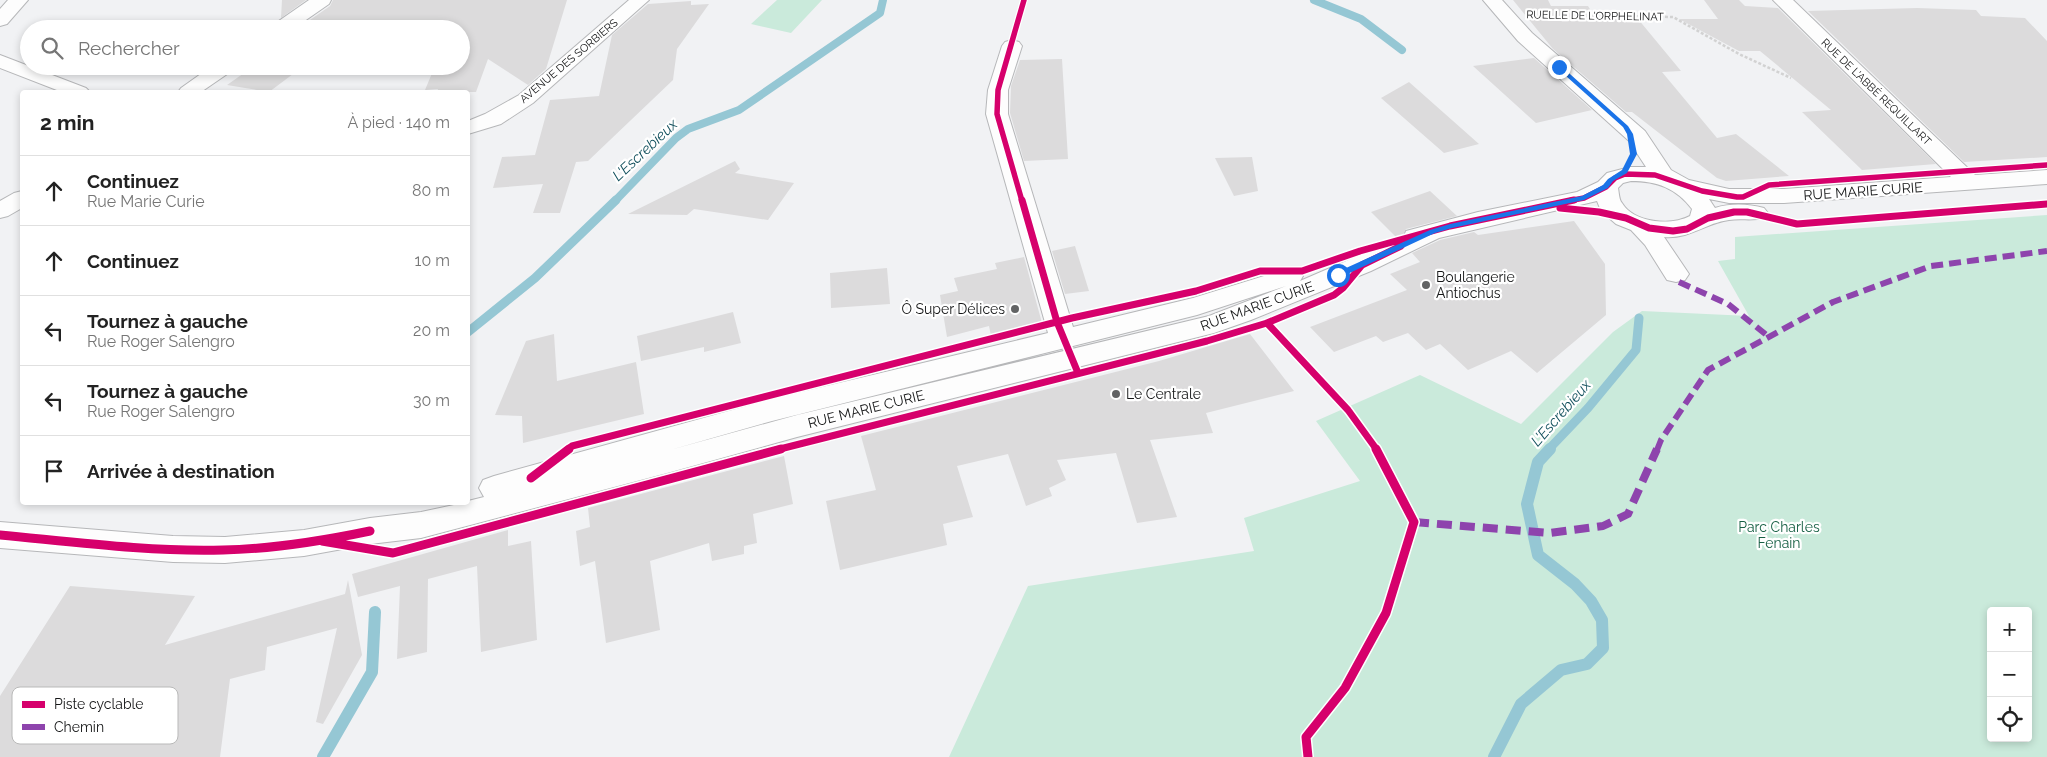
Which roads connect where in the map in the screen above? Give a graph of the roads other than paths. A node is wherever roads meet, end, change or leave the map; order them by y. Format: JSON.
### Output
{"nodes":[{"id":1,"x":19,"y":0,"type":"edge"},
{"id":2,"x":322,"y":0,"type":"edge"},
{"id":3,"x":640,"y":0,"type":"edge"},
{"id":4,"x":1782,"y":0,"type":"edge"},
{"id":5,"x":1498,"y":7,"type":"edge"},
{"id":6,"x":0,"y":20,"type":"edge"},
{"id":7,"x":293,"y":20,"type":"edge"},
{"id":8,"x":1012,"y":46,"type":"dead end"},
{"id":9,"x":0,"y":61,"type":"edge"},
{"id":10,"x":20,"y":69,"type":"edge"},
{"id":11,"x":36,"y":75,"type":"edge"},
{"id":12,"x":213,"y":75,"type":"edge"},
{"id":13,"x":74,"y":90,"type":"edge"},
{"id":14,"x":191,"y":90,"type":"edge"},
{"id":15,"x":1625,"y":126,"type":"junction"},
{"id":16,"x":470,"y":127,"type":"edge"},
{"id":17,"x":2047,"y":177,"type":"edge"},
{"id":18,"x":1613,"y":181,"type":"junction"},
{"id":19,"x":1674,"y":182,"type":"junction"},
{"id":20,"x":1970,"y":183,"type":"junction"},
{"id":21,"x":2047,"y":194,"type":"edge"},
{"id":22,"x":20,"y":199,"type":"edge"},
{"id":23,"x":1533,"y":209,"type":"junction"},
{"id":24,"x":0,"y":211,"type":"edge"},
{"id":25,"x":1633,"y":222,"type":"junction"},
{"id":26,"x":1693,"y":225,"type":"junction"},
{"id":27,"x":1432,"y":232,"type":"junction"},
{"id":28,"x":1063,"y":339,"type":"junction"},
{"id":29,"x":470,"y":496,"type":"edge"},
{"id":30,"x":441,"y":505,"type":"edge"},
{"id":31,"x":370,"y":531,"type":"junction"},
{"id":32,"x":0,"y":535,"type":"edge"}],
"edges":[{"from":1,"to":6,"type":"street"},
{"from":2,"to":7,"type":"street"},
{"from":3,"to":16,"type":"street","name":"AVENUE DES SORBIERS"},
{"from":4,"to":20,"type":"street","name":"RUE DE L'ABBÉ REQUILLART"},
{"from":5,"to":15,"type":"street"},
{"from":8,"to":28,"type":"street"},
{"from":9,"to":10,"type":"street"},
{"from":11,"to":13,"type":"street"},
{"from":12,"to":14,"type":"street"},
{"from":15,"to":18,"type":"street"},
{"from":15,"to":19,"type":"street"},
{"from":17,"to":20,"type":"street","name":"RUE MARIE CURIE"},
{"from":18,"to":19,"type":"street","name":"RUE MARIE CURIE"},
{"from":18,"to":23,"type":"street","name":"RUE MARIE CURIE"},
{"from":18,"to":25,"type":"street"},
{"from":19,"to":20,"type":"street","name":"RUE MARIE CURIE"},
{"from":19,"to":26,"type":"street"},
{"from":21,"to":26,"type":"street","name":"RUE MARIE CURIE"},
{"from":22,"to":24,"type":"street"},
{"from":23,"to":25,"type":"street","name":"RUE MARIE CURIE"},
{"from":23,"to":27,"type":"street","name":"RUE MARIE CURIE"},
{"from":25,"to":26,"type":"street","name":"RUE MARIE CURIE"},
{"from":25,"to":26,"type":"street"},
{"from":27,"to":28,"type":"street","name":"RUE MARIE CURIE"},
{"from":27,"to":31,"type":"street","name":"RUE MARIE CURIE"},
{"from":28,"to":29,"type":"street","name":"RUE MARIE CURIE"},
{"from":30,"to":31,"type":"street"},
{"from":31,"to":32,"type":"street"}]}
